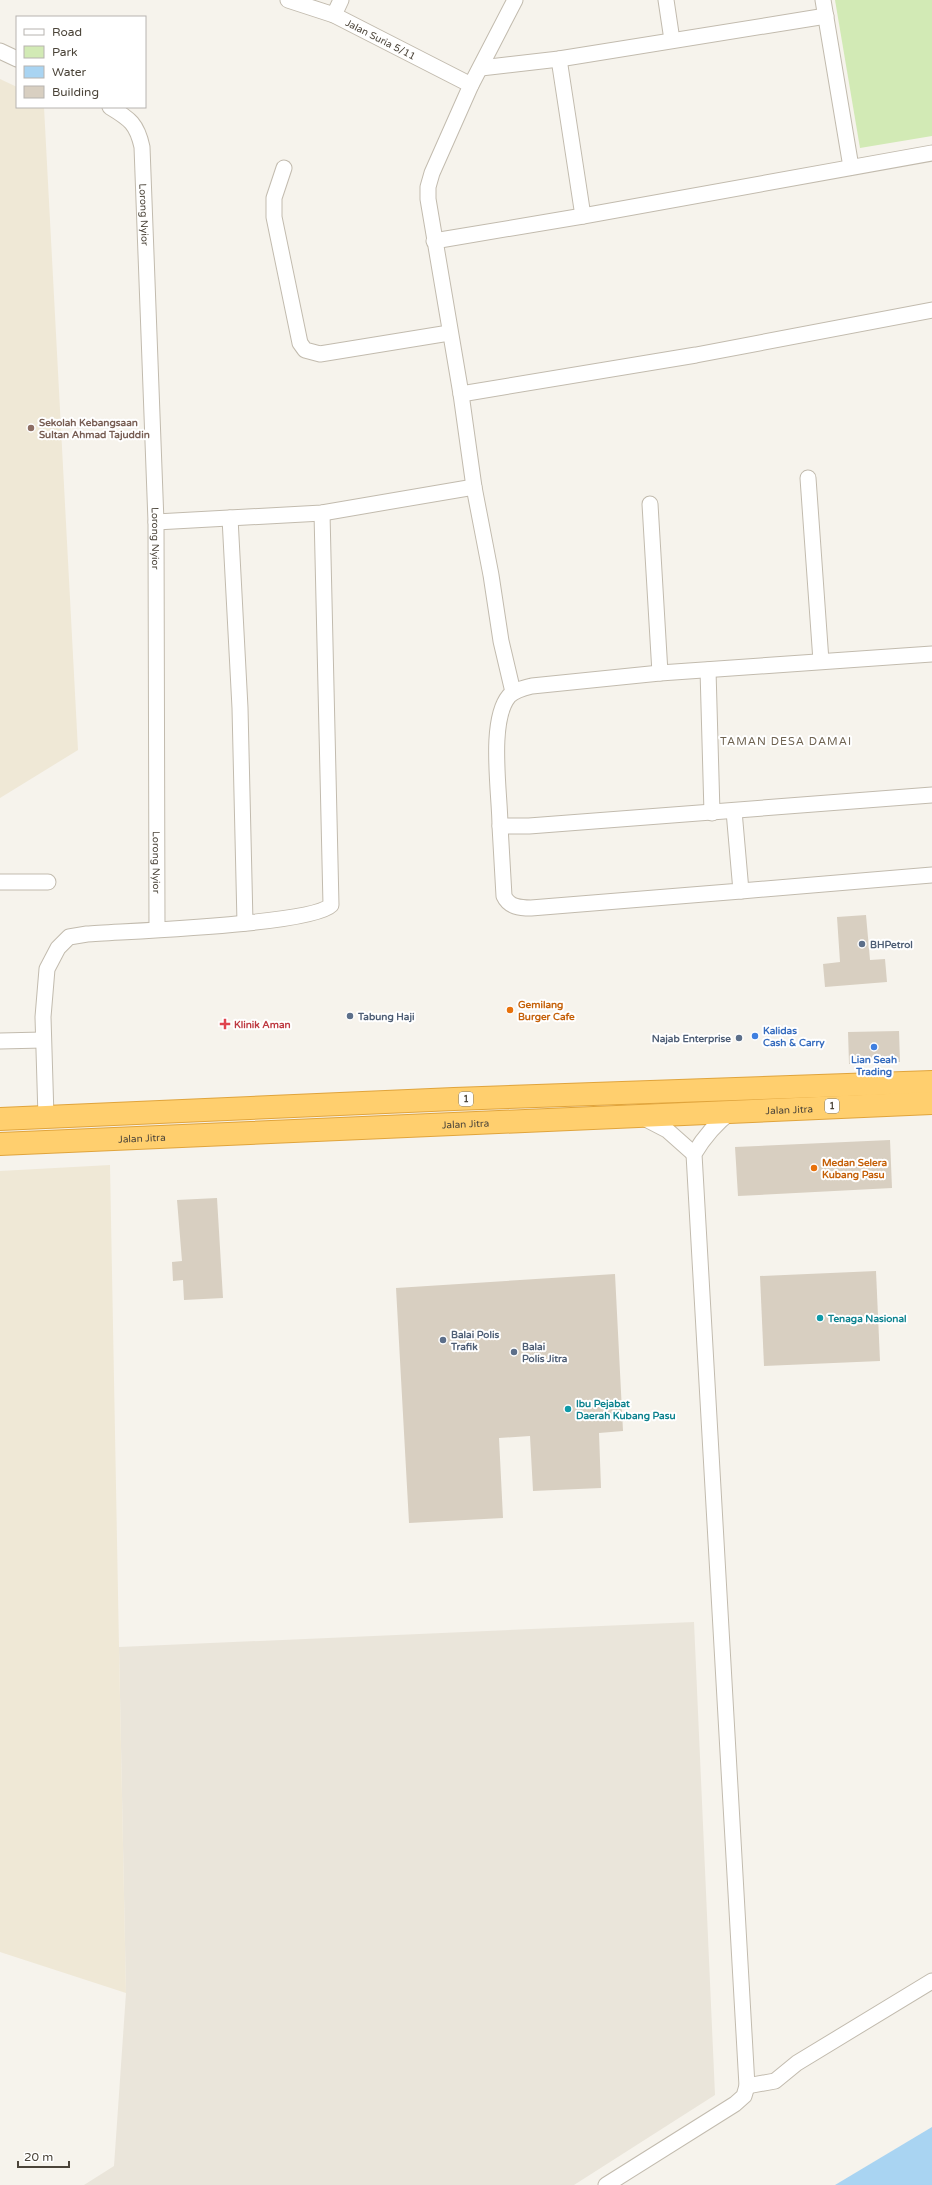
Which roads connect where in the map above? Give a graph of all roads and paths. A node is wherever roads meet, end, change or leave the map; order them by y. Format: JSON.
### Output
{"nodes":[{"id":1,"x":288,"y":0,"type":"edge"},
{"id":2,"x":341,"y":0,"type":"edge"},
{"id":3,"x":515,"y":0,"type":"edge"},
{"id":4,"x":666,"y":0,"type":"edge"},
{"id":5,"x":823,"y":0,"type":"edge"},
{"id":6,"x":334,"y":15,"type":"junction"},
{"id":7,"x":826,"y":16,"type":"junction"},
{"id":8,"x":672,"y":40,"type":"junction"},
{"id":9,"x":0,"y":51,"type":"edge"},
{"id":10,"x":16,"y":59,"type":"edge"},
{"id":11,"x":559,"y":59,"type":"junction"},
{"id":12,"x":481,"y":68,"type":"junction"},
{"id":13,"x":471,"y":86,"type":"junction"},
{"id":14,"x":112,"y":108,"type":"edge"},
{"id":15,"x":932,"y":153,"type":"edge"},
{"id":16,"x":851,"y":167,"type":"junction"},
{"id":17,"x":284,"y":168,"type":"dead end"},
{"id":18,"x":583,"y":216,"type":"junction"},
{"id":19,"x":434,"y":241,"type":"junction"},
{"id":20,"x":932,"y":310,"type":"edge"},
{"id":21,"x":449,"y":333,"type":"junction"},
{"id":22,"x":461,"y":394,"type":"junction"},
{"id":23,"x":808,"y":478,"type":"dead end"},
{"id":24,"x":474,"y":487,"type":"junction"},
{"id":25,"x":650,"y":504,"type":"dead end"},
{"id":26,"x":322,"y":514,"type":"junction"},
{"id":27,"x":230,"y":518,"type":"junction"},
{"id":28,"x":156,"y":522,"type":"junction"},
{"id":29,"x":932,"y":654,"type":"edge"},
{"id":30,"x":821,"y":661,"type":"junction"},
{"id":31,"x":708,"y":670,"type":"junction"},
{"id":32,"x":660,"y":673,"type":"junction"},
{"id":33,"x":513,"y":692,"type":"junction"},
{"id":34,"x":932,"y":795,"type":"edge"},
{"id":35,"x":734,"y":812,"type":"junction"},
{"id":36,"x":712,"y":813,"type":"junction"},
{"id":37,"x":500,"y":826,"type":"junction"},
{"id":38,"x":932,"y":875,"type":"edge"},
{"id":39,"x":0,"y":882,"type":"edge"},
{"id":40,"x":48,"y":882,"type":"dead end"},
{"id":41,"x":741,"y":891,"type":"junction"},
{"id":42,"x":244,"y":923,"type":"junction"},
{"id":43,"x":157,"y":929,"type":"junction"},
{"id":44,"x":43,"y":1040,"type":"junction"},
{"id":45,"x":0,"y":1041,"type":"edge"},
{"id":46,"x":932,"y":1082,"type":"edge"},
{"id":47,"x":932,"y":1103,"type":"edge"},
{"id":48,"x":732,"y":1111,"type":"junction"},
{"id":49,"x":638,"y":1116,"type":"junction"},
{"id":50,"x":46,"y":1117,"type":"junction"},
{"id":51,"x":0,"y":1119,"type":"edge"},
{"id":52,"x":0,"y":1144,"type":"edge"},
{"id":53,"x":694,"y":1154,"type":"junction"},
{"id":54,"x":932,"y":1981,"type":"edge"},
{"id":55,"x":747,"y":2086,"type":"junction"},
{"id":56,"x":606,"y":2185,"type":"edge"}],
"edges":[{"from":1,"to":6,"type":"street","name":"Jalan Suria 5/11"},
{"from":2,"to":6,"type":"street"},
{"from":3,"to":12,"type":"street"},
{"from":4,"to":8,"type":"street"},
{"from":5,"to":7,"type":"street"},
{"from":6,"to":13,"type":"street","name":"Jalan Suria 5/11"},
{"from":7,"to":8,"type":"street"},
{"from":7,"to":16,"type":"street"},
{"from":8,"to":11,"type":"street"},
{"from":9,"to":10,"type":"street"},
{"from":11,"to":12,"type":"street"},
{"from":11,"to":18,"type":"street"},
{"from":12,"to":13,"type":"street"},
{"from":13,"to":19,"type":"street"},
{"from":14,"to":28,"type":"street","name":"Lorong Nyior"},
{"from":15,"to":16,"type":"street"},
{"from":16,"to":18,"type":"street"},
{"from":17,"to":21,"type":"street"},
{"from":18,"to":19,"type":"street"},
{"from":19,"to":21,"type":"street"},
{"from":20,"to":22,"type":"street"},
{"from":21,"to":22,"type":"street"},
{"from":22,"to":24,"type":"street"},
{"from":23,"to":30,"type":"street"},
{"from":24,"to":26,"type":"street"},
{"from":24,"to":33,"type":"street"},
{"from":25,"to":32,"type":"street"},
{"from":26,"to":27,"type":"street"},
{"from":26,"to":42,"type":"street"},
{"from":27,"to":28,"type":"street"},
{"from":27,"to":42,"type":"street"},
{"from":28,"to":43,"type":"street","name":"Lorong Nyior"},
{"from":29,"to":30,"type":"street"},
{"from":30,"to":31,"type":"street"},
{"from":31,"to":32,"type":"street"},
{"from":31,"to":36,"type":"street"},
{"from":32,"to":33,"type":"street"},
{"from":33,"to":37,"type":"street"},
{"from":34,"to":35,"type":"street"},
{"from":35,"to":36,"type":"street"},
{"from":35,"to":41,"type":"street"},
{"from":36,"to":37,"type":"street"},
{"from":37,"to":41,"type":"street"},
{"from":38,"to":41,"type":"street"},
{"from":39,"to":40,"type":"street"},
{"from":42,"to":43,"type":"street"},
{"from":43,"to":44,"type":"street"},
{"from":44,"to":45,"type":"street"},
{"from":44,"to":50,"type":"street"},
{"from":46,"to":50,"type":"highway","name":"Jalan Jitra","number":"1"},
{"from":47,"to":48,"type":"highway","name":"Jalan Jitra","number":"1"},
{"from":48,"to":49,"type":"highway","name":"Jalan Jitra","number":"1"},
{"from":48,"to":53,"type":"street"},
{"from":49,"to":52,"type":"highway","name":"Jalan Jitra","number":"1"},
{"from":49,"to":53,"type":"street"},
{"from":50,"to":51,"type":"highway","name":"Jalan Jitra","number":"1"},
{"from":53,"to":55,"type":"street"},
{"from":54,"to":55,"type":"street"},
{"from":55,"to":56,"type":"street"}]}
